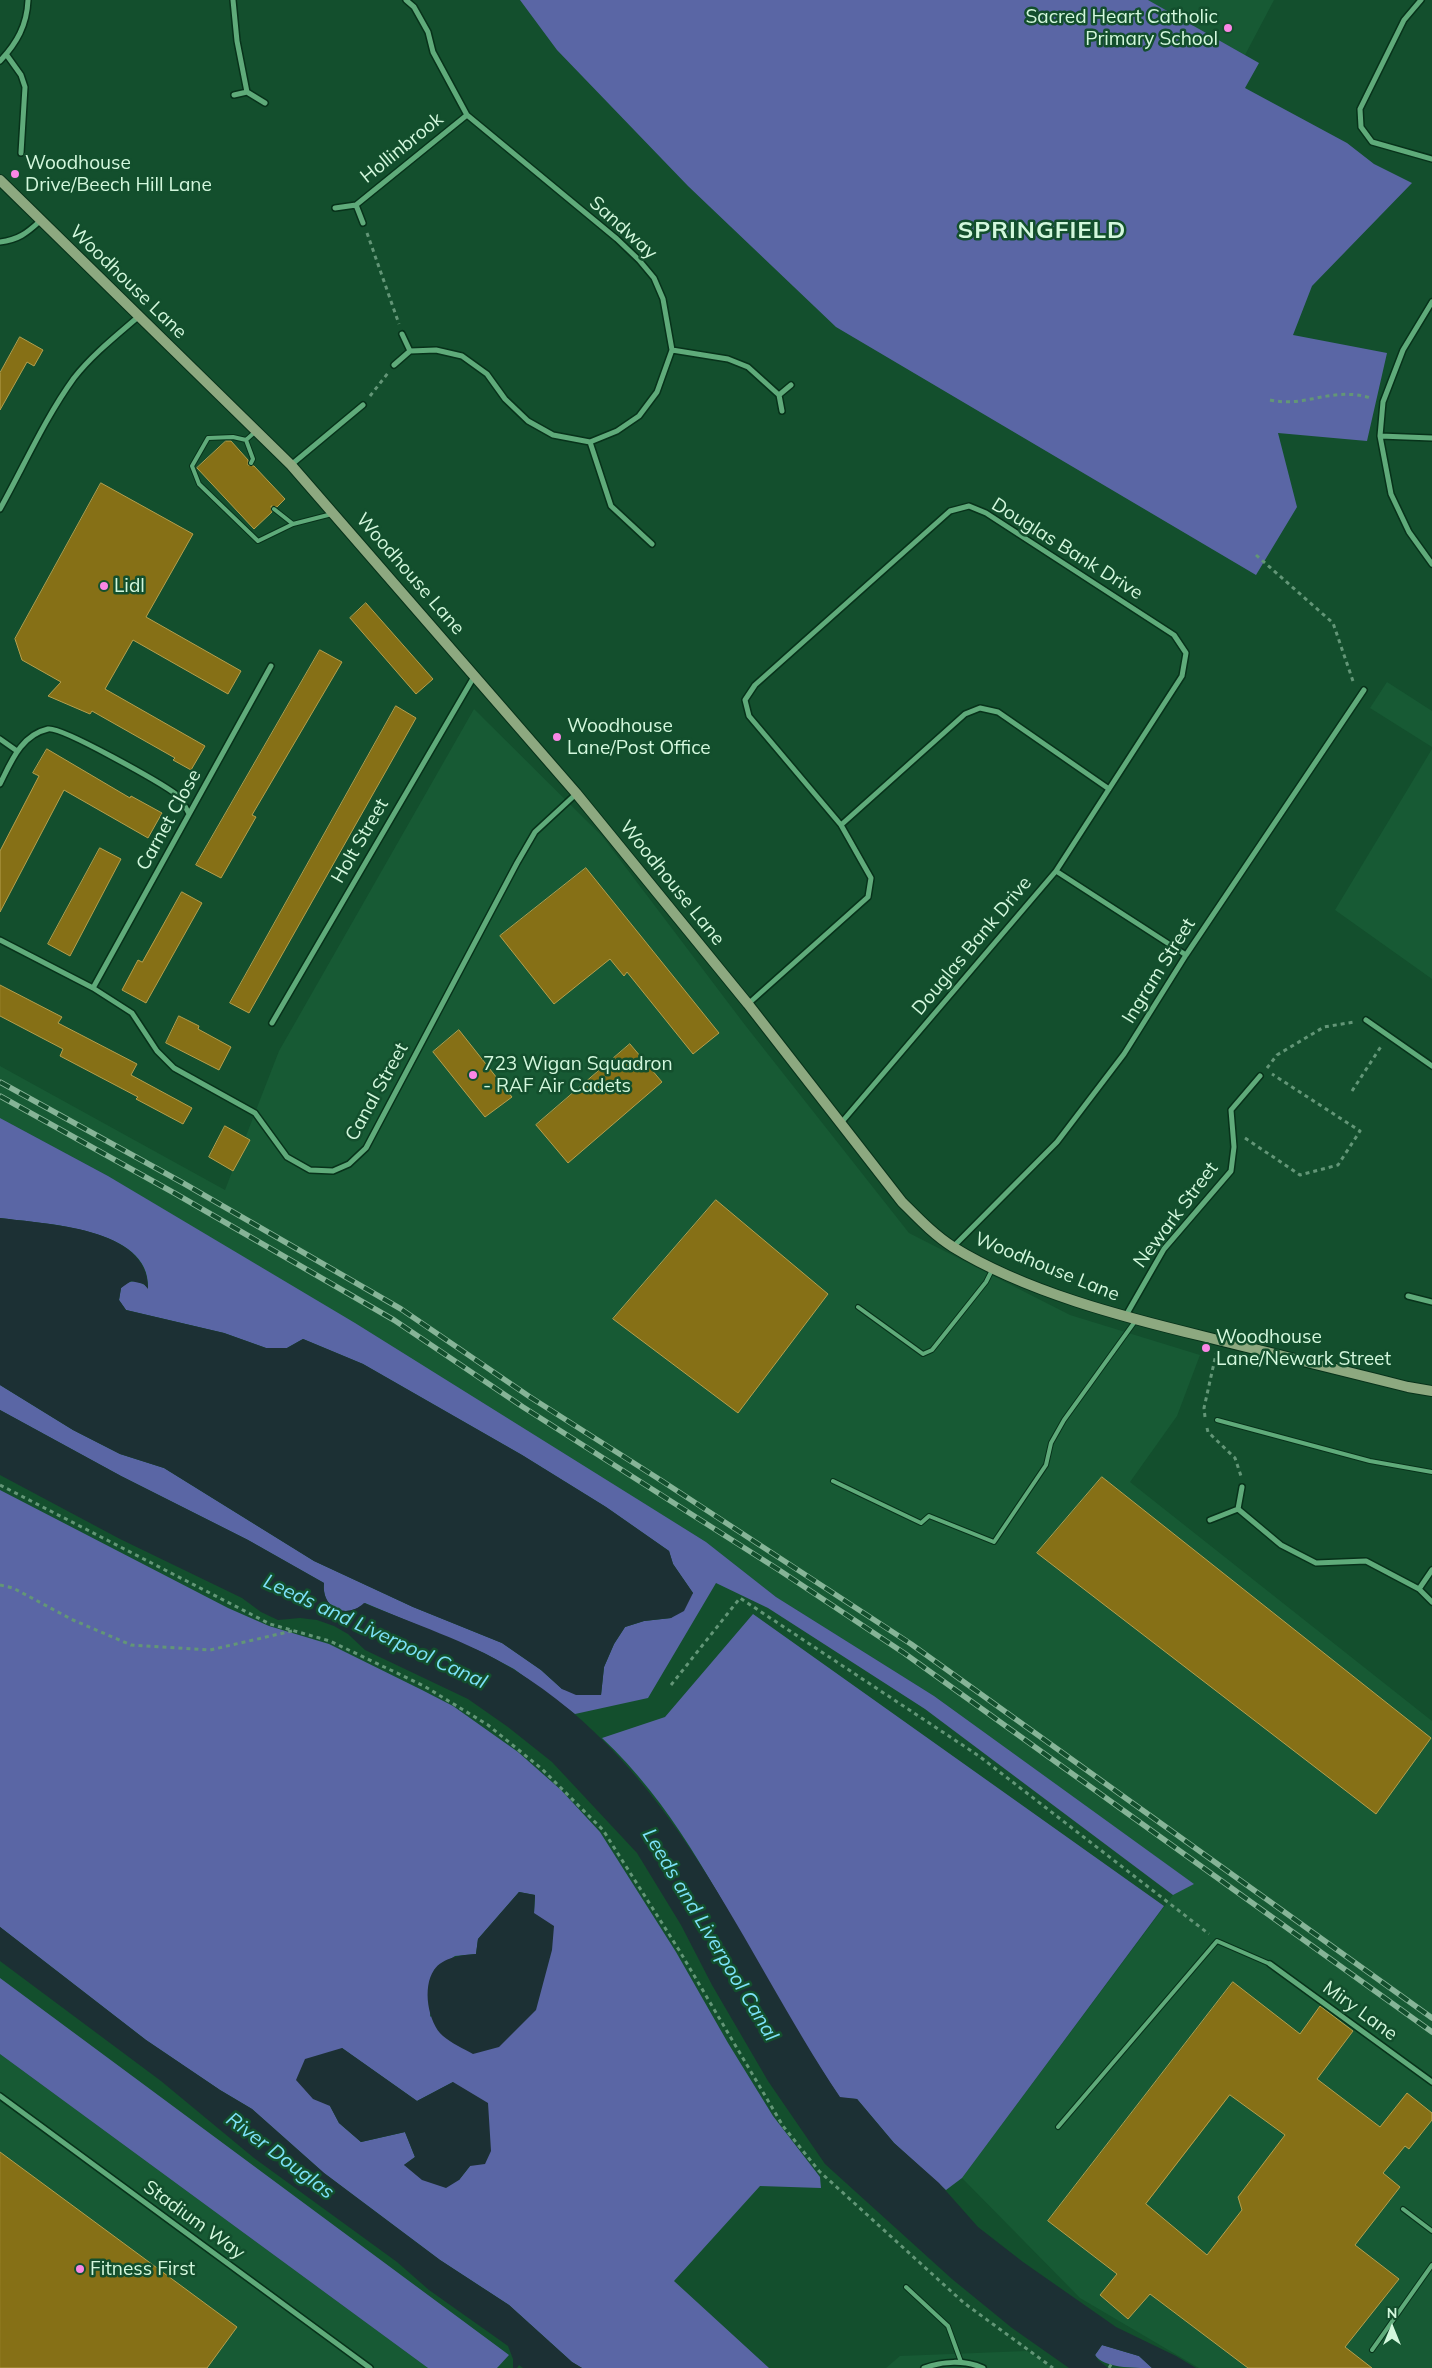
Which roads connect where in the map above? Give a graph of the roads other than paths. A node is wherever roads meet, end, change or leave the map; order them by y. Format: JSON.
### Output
{"nodes":[{"id":1,"x":28,"y":0,"type":"edge"},
{"id":2,"x":233,"y":0,"type":"edge"},
{"id":3,"x":406,"y":0,"type":"edge"},
{"id":4,"x":1421,"y":0,"type":"edge"},
{"id":5,"x":6,"y":54,"type":"junction"},
{"id":6,"x":0,"y":61,"type":"edge"},
{"id":7,"x":247,"y":92,"type":"junction"},
{"id":8,"x":234,"y":95,"type":"dead end"},
{"id":9,"x":265,"y":103,"type":"dead end"},
{"id":10,"x":468,"y":115,"type":"junction"},
{"id":11,"x":21,"y":153,"type":"dead end"},
{"id":12,"x":1432,"y":159,"type":"edge"},
{"id":13,"x":0,"y":180,"type":"edge"},
{"id":14,"x":356,"y":204,"type":"junction"},
{"id":15,"x":335,"y":208,"type":"dead end"},
{"id":16,"x":40,"y":221,"type":"junction"},
{"id":17,"x":363,"y":223,"type":"road end"},
{"id":18,"x":0,"y":242,"type":"edge"},
{"id":19,"x":1432,"y":302,"type":"edge"},
{"id":20,"x":138,"y":317,"type":"junction"},
{"id":21,"x":402,"y":334,"type":"road end"},
{"id":22,"x":672,"y":350,"type":"junction"},
{"id":23,"x":410,"y":351,"type":"junction"},
{"id":24,"x":394,"y":365,"type":"road end"},
{"id":25,"x":791,"y":385,"type":"dead end"},
{"id":26,"x":779,"y":394,"type":"junction"},
{"id":27,"x":363,"y":405,"type":"road end"},
{"id":28,"x":782,"y":411,"type":"dead end"},
{"id":29,"x":256,"y":431,"type":"junction"},
{"id":30,"x":1380,"y":436,"type":"junction"},
{"id":31,"x":1432,"y":438,"type":"edge"},
{"id":32,"x":246,"y":440,"type":"junction"},
{"id":33,"x":590,"y":442,"type":"junction"},
{"id":34,"x":252,"y":463,"type":"dead end"},
{"id":35,"x":292,"y":465,"type":"junction"},
{"id":36,"x":0,"y":509,"type":"edge"},
{"id":37,"x":274,"y":509,"type":"dead end"},
{"id":38,"x":334,"y":514,"type":"junction"},
{"id":39,"x":293,"y":524,"type":"junction"},
{"id":40,"x":652,"y":544,"type":"dead end"},
{"id":41,"x":1432,"y":564,"type":"edge"},
{"id":42,"x":271,"y":666,"type":"dead end"},
{"id":43,"x":475,"y":674,"type":"junction"},
{"id":44,"x":1364,"y":690,"type":"road end"},
{"id":45,"x":0,"y":739,"type":"edge"},
{"id":46,"x":17,"y":751,"type":"junction"},
{"id":47,"x":0,"y":784,"type":"edge"},
{"id":48,"x":1109,"y":789,"type":"junction"},
{"id":49,"x":576,"y":793,"type":"junction"},
{"id":50,"x":189,"y":814,"type":"junction"},
{"id":51,"x":841,"y":825,"type":"junction"},
{"id":52,"x":1056,"y":871,"type":"junction"},
{"id":53,"x":0,"y":940,"type":"edge"},
{"id":54,"x":1186,"y":954,"type":"junction"},
{"id":55,"x":93,"y":988,"type":"junction"},
{"id":56,"x":748,"y":1004,"type":"junction"},
{"id":57,"x":1366,"y":1020,"type":"road end"},
{"id":58,"x":272,"y":1024,"type":"dead end"},
{"id":59,"x":1432,"y":1066,"type":"edge"},
{"id":60,"x":1260,"y":1076,"type":"dead end"},
{"id":61,"x":841,"y":1123,"type":"junction"},
{"id":62,"x":953,"y":1247,"type":"junction"},
{"id":63,"x":994,"y":1268,"type":"junction"},
{"id":64,"x":1408,"y":1296,"type":"dead end"},
{"id":65,"x":1432,"y":1302,"type":"edge"},
{"id":66,"x":858,"y":1308,"type":"dead end"},
{"id":67,"x":1125,"y":1317,"type":"junction"},
{"id":68,"x":1136,"y":1320,"type":"junction"},
{"id":69,"x":1432,"y":1391,"type":"edge"},
{"id":70,"x":1217,"y":1420,"type":"dead end"},
{"id":71,"x":1432,"y":1472,"type":"edge"},
{"id":72,"x":833,"y":1481,"type":"dead end"},
{"id":73,"x":1242,"y":1487,"type":"dead end"},
{"id":74,"x":1238,"y":1509,"type":"junction"},
{"id":75,"x":1210,"y":1520,"type":"dead end"},
{"id":76,"x":1432,"y":1570,"type":"edge"},
{"id":77,"x":1419,"y":1589,"type":"junction"},
{"id":78,"x":1432,"y":1602,"type":"edge"},
{"id":79,"x":1270,"y":1964,"type":"joint"},
{"id":80,"x":1432,"y":2082,"type":"edge"},
{"id":81,"x":0,"y":2096,"type":"edge"},
{"id":82,"x":1058,"y":2127,"type":"dead end"},
{"id":83,"x":1403,"y":2209,"type":"dead end"},
{"id":84,"x":1432,"y":2231,"type":"edge"},
{"id":85,"x":1432,"y":2265,"type":"edge"},
{"id":86,"x":906,"y":2287,"type":"dead end"},
{"id":87,"x":1372,"y":2350,"type":"dead end"},
{"id":88,"x":961,"y":2362,"type":"junction"},
{"id":89,"x":370,"y":2368,"type":"edge"},
{"id":90,"x":924,"y":2368,"type":"edge"},
{"id":91,"x":983,"y":2368,"type":"edge"}],
"edges":[{"from":1,"to":5,"type":"street"},
{"from":2,"to":7,"type":"street"},
{"from":3,"to":10,"type":"street","name":"Sandway"},
{"from":4,"to":12,"type":"street"},
{"from":5,"to":6,"type":"street"},
{"from":5,"to":11,"type":"street"},
{"from":7,"to":8,"type":"street"},
{"from":7,"to":9,"type":"street"},
{"from":10,"to":14,"type":"street","name":"Hollinbrook"},
{"from":10,"to":22,"type":"street","name":"Sandway"},
{"from":13,"to":16,"type":"main road","name":"Woodhouse Lane"},
{"from":14,"to":15,"type":"street","name":"Hollinbrook"},
{"from":14,"to":17,"type":"street","name":"Hollinbrook"},
{"from":16,"to":18,"type":"street"},
{"from":16,"to":20,"type":"main road","name":"Woodhouse Lane"},
{"from":19,"to":30,"type":"street"},
{"from":20,"to":29,"type":"main road","name":"Woodhouse Lane"},
{"from":20,"to":36,"type":"street"},
{"from":21,"to":23,"type":"street"},
{"from":22,"to":26,"type":"street"},
{"from":22,"to":33,"type":"street","name":"Sandway"},
{"from":23,"to":24,"type":"street"},
{"from":23,"to":33,"type":"street"},
{"from":25,"to":26,"type":"street"},
{"from":26,"to":28,"type":"street"},
{"from":27,"to":35,"type":"street"},
{"from":29,"to":32,"type":"lane"},
{"from":29,"to":35,"type":"main road","name":"Woodhouse Lane"},
{"from":30,"to":31,"type":"street"},
{"from":30,"to":41,"type":"street"},
{"from":32,"to":34,"type":"lane"},
{"from":32,"to":39,"type":"lane"},
{"from":33,"to":40,"type":"street"},
{"from":35,"to":38,"type":"main road","name":"Woodhouse Lane"},
{"from":37,"to":39,"type":"lane"},
{"from":38,"to":39,"type":"lane"},
{"from":38,"to":43,"type":"main road","name":"Woodhouse Lane"},
{"from":42,"to":50,"type":"street","name":"Carnet Close"},
{"from":43,"to":49,"type":"main road","name":"Woodhouse Lane"},
{"from":43,"to":58,"type":"street","name":"Holt Street"},
{"from":44,"to":54,"type":"street","name":"Ingram Street"},
{"from":45,"to":46,"type":"street"},
{"from":46,"to":47,"type":"street"},
{"from":46,"to":50,"type":"street"},
{"from":48,"to":51,"type":"street"},
{"from":48,"to":51,"type":"street","name":"Douglas Bank Drive"},
{"from":48,"to":52,"type":"street","name":"Douglas Bank Drive"},
{"from":49,"to":55,"type":"street","name":"Canal Street"},
{"from":49,"to":56,"type":"main road","name":"Woodhouse Lane"},
{"from":50,"to":55,"type":"street","name":"Carnet Close"},
{"from":51,"to":56,"type":"street","name":"Douglas Bank Drive"},
{"from":52,"to":54,"type":"street"},
{"from":52,"to":61,"type":"street","name":"Douglas Bank Drive"},
{"from":53,"to":55,"type":"street","name":"Canal Street"},
{"from":54,"to":62,"type":"street","name":"Ingram Street"},
{"from":56,"to":61,"type":"main road","name":"Woodhouse Lane"},
{"from":57,"to":59,"type":"street"},
{"from":60,"to":67,"type":"street","name":"Newark Street"},
{"from":61,"to":62,"type":"main road","name":"Woodhouse Lane"},
{"from":62,"to":63,"type":"main road","name":"Woodhouse Lane"},
{"from":63,"to":66,"type":"lane"},
{"from":63,"to":67,"type":"main road","name":"Woodhouse Lane"},
{"from":64,"to":65,"type":"street"},
{"from":67,"to":68,"type":"main road","name":"Woodhouse Lane"},
{"from":68,"to":69,"type":"main road","name":"Woodhouse Lane"},
{"from":68,"to":72,"type":"lane"},
{"from":70,"to":71,"type":"lane"},
{"from":73,"to":74,"type":"street"},
{"from":74,"to":75,"type":"street"},
{"from":74,"to":77,"type":"street"},
{"from":76,"to":77,"type":"street"},
{"from":77,"to":78,"type":"street"},
{"from":79,"to":80,"type":"street","name":"Miry Lane"},
{"from":79,"to":82,"type":"lane"},
{"from":81,"to":89,"type":"street","name":"Stadium Way"},
{"from":83,"to":84,"type":"lane"},
{"from":85,"to":87,"type":"lane"},
{"from":86,"to":88,"type":"lane"},
{"from":88,"to":90,"type":"street"},
{"from":88,"to":91,"type":"street"}]}
